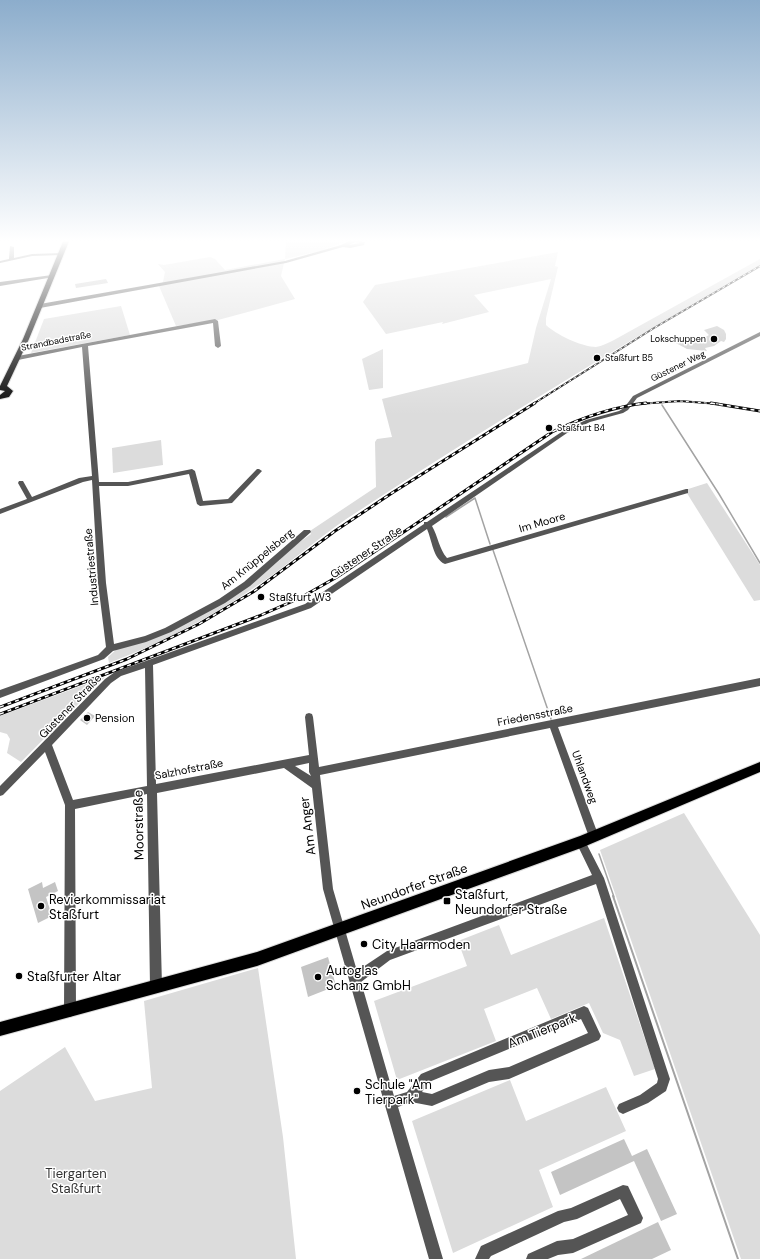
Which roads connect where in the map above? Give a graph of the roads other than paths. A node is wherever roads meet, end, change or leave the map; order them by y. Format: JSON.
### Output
{"nodes":[{"id":1,"x":43,"y":298,"type":"edge"},
{"id":2,"x":84,"y":298,"type":"edge"},
{"id":3,"x":40,"y":306,"type":"junction"},
{"id":4,"x":760,"y":334,"type":"edge"},
{"id":5,"x":85,"y":345,"type":"junction"},
{"id":6,"x":218,"y":346,"type":"dead end"},
{"id":7,"x":18,"y":358,"type":"junction"},
{"id":8,"x":1,"y":388,"type":"edge"},
{"id":9,"x":0,"y":397,"type":"edge"},
{"id":10,"x":629,"y":405,"type":"joint"},
{"id":11,"x":259,"y":471,"type":"dead end"},
{"id":12,"x":95,"y":481,"type":"junction"},
{"id":13,"x":21,"y":483,"type":"dead end"},
{"id":14,"x":686,"y":492,"type":"dead end"},
{"id":15,"x":31,"y":500,"type":"junction"},
{"id":16,"x":0,"y":512,"type":"edge"},
{"id":17,"x":427,"y":524,"type":"junction"},
{"id":18,"x":307,"y":532,"type":"dead end"},
{"id":19,"x":110,"y":648,"type":"junction"},
{"id":20,"x":149,"y":663,"type":"junction"},
{"id":21,"x":760,"y":682,"type":"edge"},
{"id":22,"x":0,"y":694,"type":"edge"},
{"id":23,"x":309,"y":717,"type":"dead end"},
{"id":24,"x":553,"y":724,"type":"junction"},
{"id":25,"x":47,"y":745,"type":"junction"},
{"id":26,"x":313,"y":758,"type":"junction"},
{"id":27,"x":284,"y":764,"type":"junction"},
{"id":28,"x":760,"y":767,"type":"edge"},
{"id":29,"x":314,"y":772,"type":"junction"},
{"id":30,"x":316,"y":785,"type":"junction"},
{"id":31,"x":152,"y":789,"type":"junction"},
{"id":32,"x":0,"y":792,"type":"edge"},
{"id":33,"x":70,"y":805,"type":"junction"},
{"id":34,"x":594,"y":837,"type":"junction"},
{"id":35,"x":581,"y":842,"type":"junction"},
{"id":36,"x":599,"y":878,"type":"junction"},
{"id":37,"x":338,"y":930,"type":"junction"},
{"id":38,"x":354,"y":980,"type":"junction"},
{"id":39,"x":156,"y":986,"type":"junction"},
{"id":40,"x":70,"y":1011,"type":"junction"},
{"id":41,"x":0,"y":1029,"type":"edge"},
{"id":42,"x":411,"y":1096,"type":"junction"},
{"id":43,"x":390,"y":1104,"type":"junction"},
{"id":44,"x":623,"y":1108,"type":"dead end"},
{"id":45,"x":436,"y":1259,"type":"edge"},
{"id":46,"x":482,"y":1259,"type":"edge"},
{"id":47,"x":533,"y":1259,"type":"edge"}],
"edges":[{"from":1,"to":3,"type":"main road"},
{"from":2,"to":3,"type":"street"},
{"from":3,"to":7,"type":"main road"},
{"from":4,"to":10,"type":"street","name":"Güstener Weg"},
{"from":5,"to":6,"type":"street","name":"Strandbadstraße"},
{"from":5,"to":7,"type":"street","name":"Strandbadstraße"},
{"from":5,"to":12,"type":"street","name":"Industriestraße"},
{"from":7,"to":8,"type":"main road"},
{"from":8,"to":9,"type":"main road"},
{"from":10,"to":17,"type":"street","name":"Güstener Straße"},
{"from":11,"to":12,"type":"street"},
{"from":12,"to":15,"type":"street"},
{"from":12,"to":19,"type":"street","name":"Industriestraße"},
{"from":13,"to":15,"type":"street"},
{"from":14,"to":17,"type":"street","name":"Im Moore"},
{"from":15,"to":16,"type":"street"},
{"from":17,"to":20,"type":"street","name":"Güstener Straße"},
{"from":18,"to":19,"type":"street","name":"Am Knüppelsberg"},
{"from":19,"to":22,"type":"street","name":"Am Knüppelsberg"},
{"from":20,"to":25,"type":"street","name":"Güstener Straße"},
{"from":20,"to":31,"type":"street","name":"Moorstraße"},
{"from":21,"to":24,"type":"street","name":"Friedensstraße"},
{"from":23,"to":26,"type":"street","name":"Am Anger"},
{"from":24,"to":29,"type":"street","name":"Friedensstraße"},
{"from":24,"to":34,"type":"street","name":"Uhlandweg"},
{"from":25,"to":32,"type":"street","name":"Güstener Straße"},
{"from":25,"to":33,"type":"street"},
{"from":26,"to":27,"type":"street","name":"Salzhofstraße"},
{"from":26,"to":29,"type":"street","name":"Am Anger"},
{"from":27,"to":30,"type":"street"},
{"from":27,"to":31,"type":"street","name":"Salzhofstraße"},
{"from":28,"to":34,"type":"main road","name":"Neundorfer Straße"},
{"from":29,"to":30,"type":"street","name":"Am Anger"},
{"from":30,"to":37,"type":"street","name":"Am Anger"},
{"from":31,"to":33,"type":"street","name":"Salzhofstraße"},
{"from":31,"to":39,"type":"street","name":"Moorstraße"},
{"from":33,"to":40,"type":"street"},
{"from":34,"to":35,"type":"main road","name":"Neundorfer Straße"},
{"from":35,"to":36,"type":"street"},
{"from":35,"to":37,"type":"main road","name":"Neundorfer Straße"},
{"from":36,"to":38,"type":"street"},
{"from":36,"to":44,"type":"street"},
{"from":37,"to":38,"type":"street"},
{"from":37,"to":39,"type":"main road","name":"Neundorfer Straße"},
{"from":38,"to":43,"type":"street"},
{"from":39,"to":40,"type":"main road","name":"Neundorfer Straße"},
{"from":40,"to":41,"type":"main road","name":"Neundorfer Straße"},
{"from":42,"to":42,"type":"street","name":"Am Tierpark"},
{"from":42,"to":43,"type":"street"},
{"from":43,"to":45,"type":"street"},
{"from":46,"to":47,"type":"street"}]}
